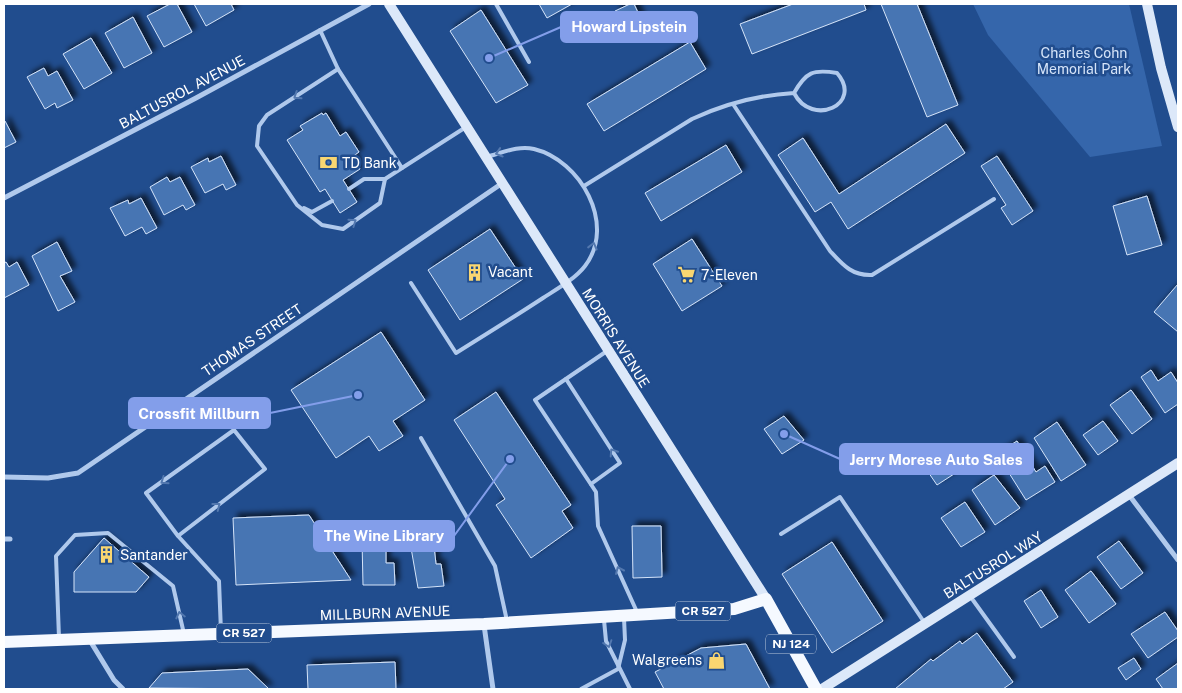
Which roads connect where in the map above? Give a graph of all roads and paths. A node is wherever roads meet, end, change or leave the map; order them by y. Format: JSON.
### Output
{"nodes":[{"id":1,"x":369,"y":4,"type":"edge"},
{"id":2,"x":389,"y":4,"type":"edge"},
{"id":3,"x":496,"y":4,"type":"edge"},
{"id":4,"x":1147,"y":4,"type":"edge"},
{"id":5,"x":320,"y":30,"type":"junction"},
{"id":6,"x":530,"y":62,"type":"dead end"},
{"id":7,"x":338,"y":69,"type":"junction"},
{"id":8,"x":794,"y":93,"type":"junction"},
{"id":9,"x":733,"y":104,"type":"junction"},
{"id":10,"x":466,"y":127,"type":"junction"},
{"id":11,"x":1178,"y":127,"type":"edge"},
{"id":12,"x":484,"y":158,"type":"junction"},
{"id":13,"x":402,"y":168,"type":"junction"},
{"id":14,"x":385,"y":179,"type":"junction"},
{"id":15,"x":501,"y":184,"type":"junction"},
{"id":16,"x":584,"y":186,"type":"junction"},
{"id":17,"x":349,"y":189,"type":"dead end"},
{"id":18,"x":4,"y":198,"type":"edge"},
{"id":19,"x":994,"y":199,"type":"dead end"},
{"id":20,"x":332,"y":201,"type":"dead end"},
{"id":21,"x":297,"y":205,"type":"junction"},
{"id":22,"x":411,"y":283,"type":"dead end"},
{"id":23,"x":565,"y":284,"type":"junction"},
{"id":24,"x":607,"y":351,"type":"junction"},
{"id":25,"x":566,"y":379,"type":"junction"},
{"id":26,"x":421,"y":438,"type":"dead end"},
{"id":27,"x":1178,"y":463,"type":"edge"},
{"id":28,"x":4,"y":477,"type":"edge"},
{"id":29,"x":591,"y":484,"type":"junction"},
{"id":30,"x":1129,"y":495,"type":"junction"},
{"id":31,"x":781,"y":534,"type":"dead end"},
{"id":32,"x":178,"y":536,"type":"junction"},
{"id":33,"x":4,"y":539,"type":"edge"},
{"id":34,"x":10,"y":539,"type":"dead end"},
{"id":35,"x":1178,"y":560,"type":"edge"},
{"id":36,"x":970,"y":596,"type":"junction"},
{"id":37,"x":766,"y":600,"type":"junction"},
{"id":38,"x":639,"y":615,"type":"junction"},
{"id":39,"x":624,"y":616,"type":"junction"},
{"id":40,"x":604,"y":617,"type":"junction"},
{"id":41,"x":508,"y":623,"type":"junction"},
{"id":42,"x":484,"y":624,"type":"junction"},
{"id":43,"x":925,"y":624,"type":"junction"},
{"id":44,"x":222,"y":634,"type":"junction"},
{"id":45,"x":184,"y":635,"type":"junction"},
{"id":46,"x":89,"y":639,"type":"junction"},
{"id":47,"x":59,"y":640,"type":"junction"},
{"id":48,"x":4,"y":642,"type":"edge"},
{"id":49,"x":1014,"y":657,"type":"dead end"},
{"id":50,"x":618,"y":669,"type":"junction"},
{"id":51,"x":123,"y":689,"type":"edge"},
{"id":52,"x":493,"y":689,"type":"edge"},
{"id":53,"x":581,"y":689,"type":"edge"},
{"id":54,"x":630,"y":689,"type":"edge"},
{"id":55,"x":816,"y":689,"type":"edge"},
{"id":56,"x":822,"y":689,"type":"edge"}],
"edges":[{"from":1,"to":5,"type":"street","name":"BALTUSROL AVENUE"},
{"from":2,"to":10,"type":"main road","name":"MORRIS AVENUE","number":"NJ 124"},
{"from":3,"to":6,"type":"lane"},
{"from":4,"to":11,"type":"main road"},
{"from":5,"to":7,"type":"lane"},
{"from":5,"to":18,"type":"street","name":"BALTUSROL AVENUE"},
{"from":7,"to":13,"type":"lane"},
{"from":7,"to":21,"type":"lane","one_way":true},
{"from":8,"to":8,"type":"lane"},
{"from":8,"to":9,"type":"lane"},
{"from":9,"to":16,"type":"lane"},
{"from":9,"to":19,"type":"lane"},
{"from":10,"to":12,"type":"main road","name":"MORRIS AVENUE","number":"NJ 124"},
{"from":10,"to":13,"type":"lane"},
{"from":12,"to":15,"type":"main road","name":"MORRIS AVENUE","number":"NJ 124"},
{"from":16,"to":12,"type":"lane","one_way":true},
{"from":13,"to":14,"type":"lane"},
{"from":14,"to":17,"type":"lane"},
{"from":21,"to":14,"type":"lane","one_way":true},
{"from":15,"to":23,"type":"main road","name":"MORRIS AVENUE","number":"NJ 124"},
{"from":15,"to":28,"type":"street","name":"THOMAS STREET"},
{"from":23,"to":16,"type":"lane","one_way":true},
{"from":20,"to":21,"type":"lane"},
{"from":22,"to":23,"type":"lane"},
{"from":23,"to":24,"type":"main road","name":"MORRIS AVENUE","number":"NJ 124"},
{"from":24,"to":25,"type":"lane"},
{"from":24,"to":37,"type":"main road","name":"MORRIS AVENUE","number":"NJ 124"},
{"from":29,"to":25,"type":"lane","one_way":true},
{"from":25,"to":29,"type":"lane"},
{"from":26,"to":41,"type":"lane"},
{"from":27,"to":30,"type":"main road","name":"BALTUSROL WAY"},
{"from":38,"to":29,"type":"lane","one_way":true},
{"from":30,"to":35,"type":"street"},
{"from":30,"to":36,"type":"main road","name":"BALTUSROL WAY"},
{"from":31,"to":43,"type":"lane"},
{"from":32,"to":32,"type":"lane","one_way":true},
{"from":32,"to":44,"type":"lane"},
{"from":33,"to":34,"type":"street"},
{"from":36,"to":43,"type":"main road","name":"BALTUSROL WAY"},
{"from":36,"to":49,"type":"lane"},
{"from":37,"to":38,"type":"main road","name":"MILLBURN AVENUE","number":"CR 527"},
{"from":37,"to":55,"type":"main road","name":"MORRIS AVENUE","number":"NJ 124"},
{"from":38,"to":39,"type":"main road","name":"MILLBURN AVENUE","number":"CR 527"},
{"from":39,"to":40,"type":"main road","name":"MILLBURN AVENUE","number":"CR 527"},
{"from":39,"to":50,"type":"lane"},
{"from":40,"to":41,"type":"main road","name":"MILLBURN AVENUE","number":"CR 527"},
{"from":40,"to":50,"type":"lane","one_way":true},
{"from":41,"to":42,"type":"main road","name":"MILLBURN AVENUE","number":"CR 527"},
{"from":42,"to":44,"type":"main road","name":"MILLBURN AVENUE","number":"CR 527"},
{"from":42,"to":52,"type":"street"},
{"from":43,"to":56,"type":"main road","name":"BALTUSROL WAY"},
{"from":44,"to":45,"type":"main road","name":"MILLBURN AVENUE","number":"CR 527"},
{"from":45,"to":46,"type":"main road","name":"MILLBURN AVENUE","number":"CR 527"},
{"from":45,"to":47,"type":"lane","one_way":true},
{"from":46,"to":47,"type":"main road","name":"MILLBURN AVENUE","number":"CR 527"},
{"from":46,"to":51,"type":"street"},
{"from":47,"to":48,"type":"main road","name":"MILLBURN AVENUE","number":"CR 527"},
{"from":50,"to":53,"type":"lane"},
{"from":50,"to":54,"type":"lane"}]}
